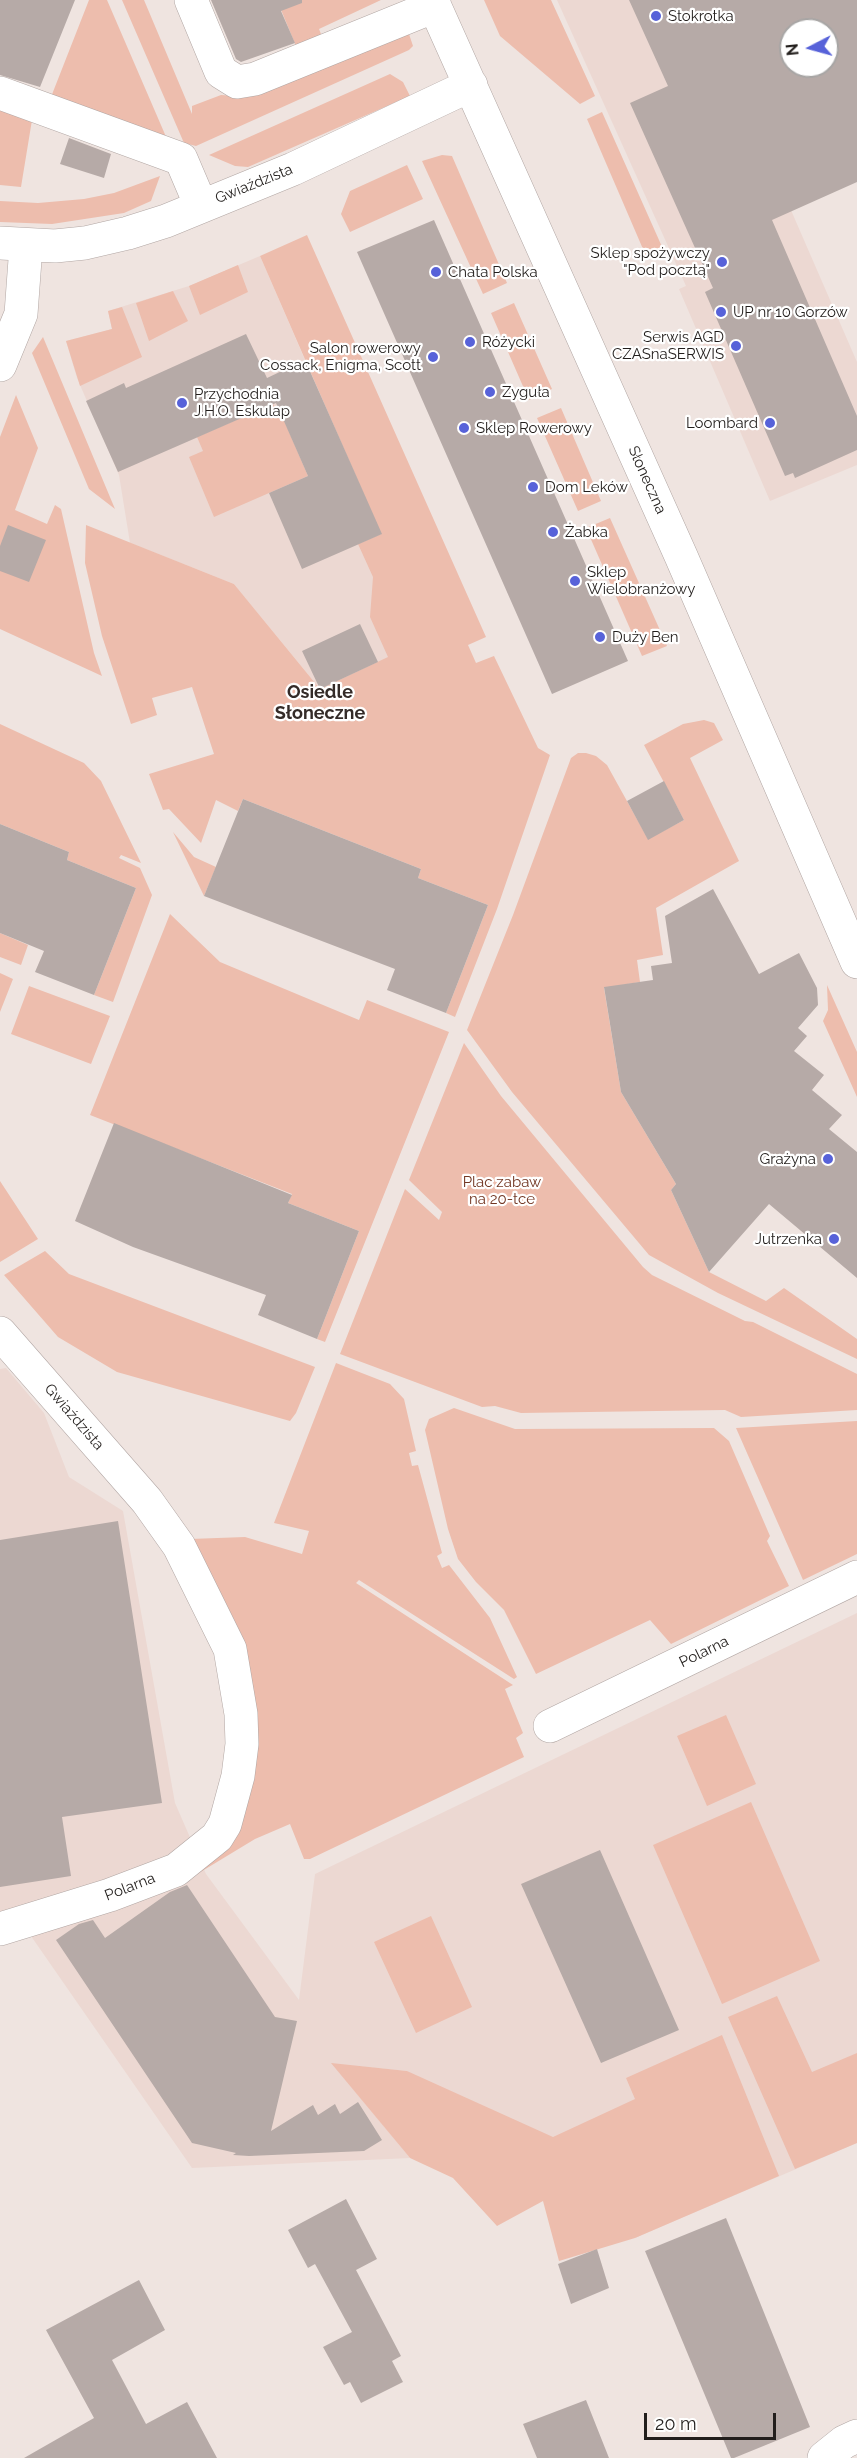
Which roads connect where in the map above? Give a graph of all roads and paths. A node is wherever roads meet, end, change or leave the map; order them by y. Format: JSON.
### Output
{"nodes":[{"id":1,"x":191,"y":0,"type":"edge"},
{"id":2,"x":434,"y":3,"type":"edge"},
{"id":3,"x":471,"y":85,"type":"junction"},
{"id":4,"x":0,"y":93,"type":"edge"},
{"id":5,"x":201,"y":206,"type":"junction"},
{"id":6,"x":13,"y":245,"type":"edge"},
{"id":7,"x":0,"y":365,"type":"edge"},
{"id":8,"x":857,"y":962,"type":"edge"},
{"id":9,"x":0,"y":1333,"type":"edge"},
{"id":10,"x":857,"y":1577,"type":"edge"},
{"id":11,"x":550,"y":1726,"type":"dead end"},
{"id":12,"x":232,"y":1806,"type":"joint"},
{"id":13,"x":0,"y":1929,"type":"edge"},
{"id":14,"x":857,"y":2436,"type":"edge"},
{"id":15,"x":825,"y":2458,"type":"edge"}],
"edges":[{"from":1,"to":2,"type":"street"},
{"from":2,"to":3,"type":"street","name":"Słoneczna"},
{"from":3,"to":5,"type":"street","name":"Gwiaździsta"},
{"from":3,"to":8,"type":"street","name":"Słoneczna"},
{"from":4,"to":5,"type":"street"},
{"from":5,"to":6,"type":"street","name":"Gwiaździsta"},
{"from":6,"to":7,"type":"street","name":"Gwiaździsta"},
{"from":9,"to":12,"type":"street","name":"Gwiaździsta"},
{"from":10,"to":11,"type":"street","name":"Polarna"},
{"from":12,"to":13,"type":"street","name":"Polarna"},
{"from":14,"to":15,"type":"street"}]}
